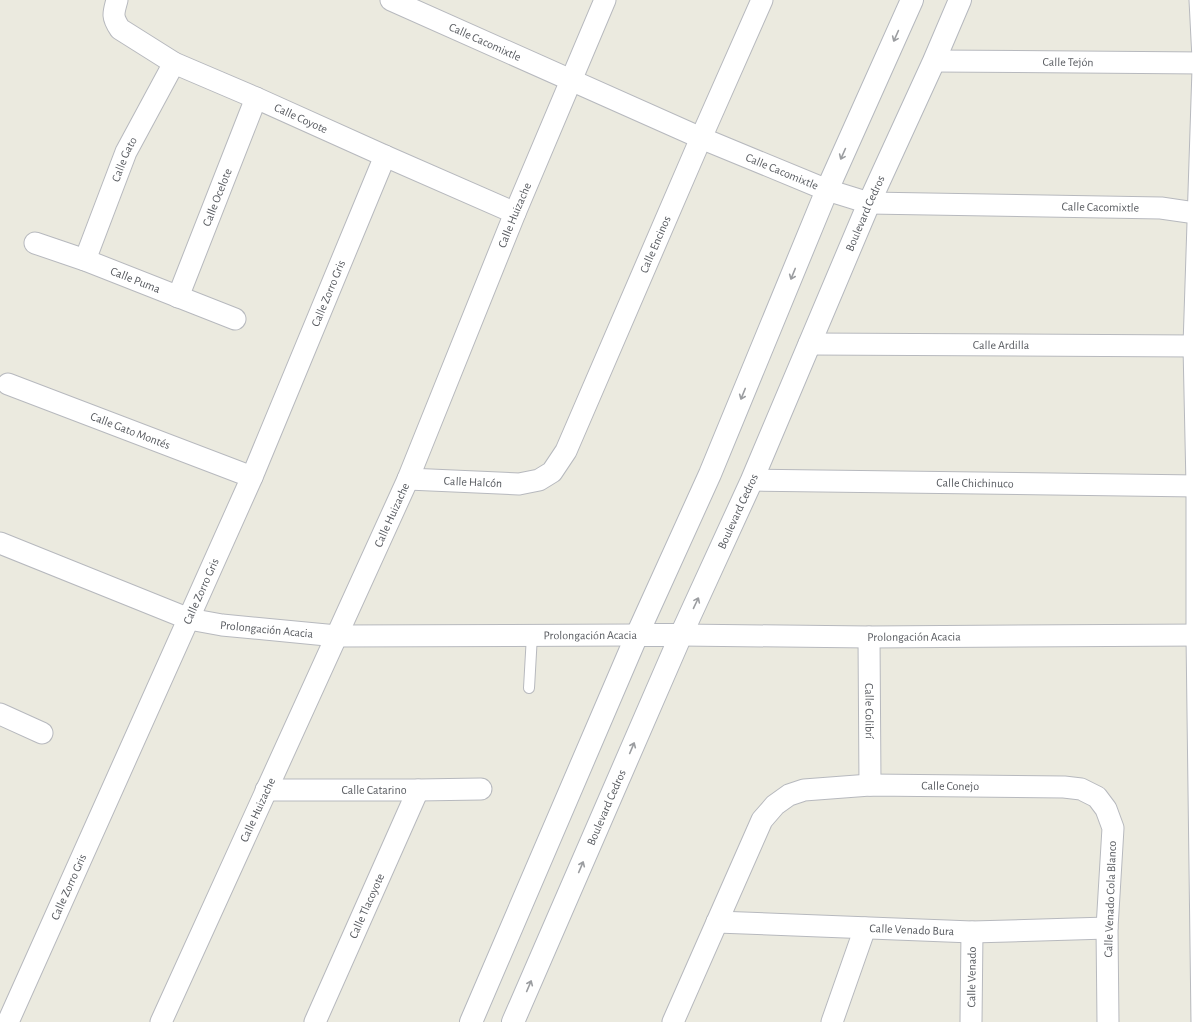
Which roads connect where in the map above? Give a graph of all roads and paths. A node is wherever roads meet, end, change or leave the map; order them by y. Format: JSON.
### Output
{"nodes":[{"id":1,"x":117,"y":0,"type":"edge"},
{"id":2,"x":391,"y":0,"type":"edge"},
{"id":3,"x":605,"y":0,"type":"edge"},
{"id":4,"x":762,"y":0,"type":"edge"},
{"id":5,"x":912,"y":0,"type":"edge"},
{"id":6,"x":960,"y":0,"type":"edge"},
{"id":7,"x":1200,"y":0,"type":"edge"},
{"id":8,"x":1203,"y":59,"type":"edge"},
{"id":9,"x":934,"y":61,"type":"junction"},
{"id":10,"x":174,"y":63,"type":"junction"},
{"id":11,"x":1203,"y":63,"type":"edge"},
{"id":12,"x":1203,"y":69,"type":"edge"},
{"id":13,"x":571,"y":81,"type":"junction"},
{"id":14,"x":256,"y":98,"type":"junction"},
{"id":15,"x":701,"y":138,"type":"junction"},
{"id":16,"x":385,"y":156,"type":"junction"},
{"id":17,"x":827,"y":190,"type":"junction"},
{"id":18,"x":869,"y":203,"type":"junction"},
{"id":19,"x":515,"y":213,"type":"junction"},
{"id":20,"x":1200,"y":214,"type":"edge"},
{"id":21,"x":35,"y":243,"type":"dead end"},
{"id":22,"x":85,"y":260,"type":"junction"},
{"id":23,"x":178,"y":297,"type":"junction"},
{"id":24,"x":235,"y":319,"type":"dead end"},
{"id":25,"x":809,"y":344,"type":"junction"},
{"id":26,"x":1194,"y":346,"type":"junction"},
{"id":27,"x":8,"y":384,"type":"dead end"},
{"id":28,"x":252,"y":478,"type":"junction"},
{"id":29,"x":408,"y":479,"type":"junction"},
{"id":30,"x":539,"y":480,"type":"joint"},
{"id":31,"x":752,"y":480,"type":"junction"},
{"id":32,"x":1197,"y":486,"type":"junction"},
{"id":33,"x":0,"y":543,"type":"edge"},
{"id":34,"x":188,"y":619,"type":"junction"},
{"id":35,"x":532,"y":635,"type":"junction"},
{"id":36,"x":637,"y":635,"type":"junction"},
{"id":37,"x":681,"y":635,"type":"junction"},
{"id":38,"x":1200,"y":635,"type":"edge"},
{"id":39,"x":337,"y":636,"type":"junction"},
{"id":40,"x":869,"y":637,"type":"junction"},
{"id":41,"x":529,"y":688,"type":"dead end"},
{"id":42,"x":0,"y":714,"type":"edge"},
{"id":43,"x":42,"y":733,"type":"dead end"},
{"id":44,"x":870,"y":785,"type":"junction"},
{"id":45,"x":481,"y":788,"type":"dead end"},
{"id":46,"x":1081,"y":789,"type":"joint"},
{"id":47,"x":266,"y":790,"type":"junction"},
{"id":48,"x":418,"y":790,"type":"junction"},
{"id":49,"x":717,"y":922,"type":"junction"},
{"id":50,"x":865,"y":928,"type":"junction"},
{"id":51,"x":1107,"y":928,"type":"junction"},
{"id":52,"x":972,"y":932,"type":"junction"},
{"id":53,"x":0,"y":1019,"type":"edge"},
{"id":54,"x":2,"y":1022,"type":"edge"},
{"id":55,"x":8,"y":1022,"type":"edge"},
{"id":56,"x":161,"y":1022,"type":"edge"},
{"id":57,"x":315,"y":1022,"type":"edge"},
{"id":58,"x":471,"y":1022,"type":"edge"},
{"id":59,"x":513,"y":1022,"type":"edge"},
{"id":60,"x":673,"y":1022,"type":"edge"},
{"id":61,"x":832,"y":1022,"type":"edge"},
{"id":62,"x":971,"y":1022,"type":"edge"},
{"id":63,"x":1108,"y":1022,"type":"edge"},
{"id":64,"x":1202,"y":1022,"type":"edge"}],
"edges":[{"from":1,"to":10,"type":"street","name":"Calle Coyote"},
{"from":2,"to":13,"type":"street","name":"Calle Cacomixtle"},
{"from":3,"to":13,"type":"street","name":"Calle Huizache"},
{"from":4,"to":15,"type":"street","name":"Calle Encinos"},
{"from":5,"to":17,"type":"street","one_way":true},
{"from":6,"to":9,"type":"street","name":"Boulevard Cedros"},
{"from":7,"to":8,"type":"street"},
{"from":9,"to":11,"type":"street","name":"Calle Tejón"},
{"from":9,"to":18,"type":"street","name":"Boulevard Cedros"},
{"from":10,"to":14,"type":"street","name":"Calle Coyote"},
{"from":10,"to":22,"type":"street","name":"Calle Gato"},
{"from":12,"to":20,"type":"street"},
{"from":13,"to":15,"type":"street","name":"Calle Cacomixtle"},
{"from":13,"to":19,"type":"street","name":"Calle Huizache"},
{"from":14,"to":16,"type":"street","name":"Calle Coyote"},
{"from":14,"to":23,"type":"street","name":"Calle Ocelote"},
{"from":15,"to":17,"type":"street","name":"Calle Cacomixtle"},
{"from":15,"to":30,"type":"street","name":"Calle Encinos"},
{"from":16,"to":19,"type":"street","name":"Calle Coyote"},
{"from":16,"to":28,"type":"street","name":"Calle Zorro Gris"},
{"from":17,"to":18,"type":"street","name":"Calle Cacomixtle"},
{"from":17,"to":36,"type":"street","one_way":true},
{"from":18,"to":20,"type":"street","name":"Calle Cacomixtle"},
{"from":18,"to":25,"type":"street","name":"Boulevard Cedros"},
{"from":19,"to":29,"type":"street","name":"Calle Huizache"},
{"from":20,"to":26,"type":"street"},
{"from":21,"to":22,"type":"street","name":"Calle Puma"},
{"from":22,"to":23,"type":"street","name":"Calle Puma"},
{"from":23,"to":24,"type":"street","name":"Calle Puma"},
{"from":25,"to":26,"type":"street","name":"Calle Ardilla"},
{"from":25,"to":31,"type":"street","name":"Boulevard Cedros"},
{"from":26,"to":32,"type":"street"},
{"from":27,"to":28,"type":"street","name":"Calle Gato Montés"},
{"from":28,"to":34,"type":"street","name":"Calle Zorro Gris"},
{"from":29,"to":30,"type":"street","name":"Calle Halcón"},
{"from":29,"to":39,"type":"street","name":"Calle Huizache"},
{"from":31,"to":32,"type":"street","name":"Calle Chichinuco"},
{"from":37,"to":31,"type":"street","name":"Boulevard Cedros","one_way":true},
{"from":32,"to":38,"type":"street"},
{"from":33,"to":34,"type":"street","name":"Prolongación Acacia"},
{"from":34,"to":39,"type":"street","name":"Prolongación Acacia"},
{"from":34,"to":55,"type":"street","name":"Calle Zorro Gris"},
{"from":35,"to":36,"type":"street","name":"Prolongación Acacia"},
{"from":35,"to":39,"type":"street","name":"Prolongación Acacia"},
{"from":35,"to":41,"type":"lane"},
{"from":36,"to":37,"type":"street","name":"Prolongación Acacia"},
{"from":36,"to":58,"type":"street"},
{"from":37,"to":40,"type":"street","name":"Prolongación Acacia"},
{"from":59,"to":37,"type":"street","name":"Boulevard Cedros","one_way":true},
{"from":38,"to":40,"type":"street","name":"Prolongación Acacia"},
{"from":38,"to":64,"type":"street"},
{"from":39,"to":47,"type":"street","name":"Calle Huizache"},
{"from":40,"to":44,"type":"street","name":"Calle Colibrí"},
{"from":42,"to":43,"type":"street"},
{"from":44,"to":46,"type":"street","name":"Calle Conejo"},
{"from":44,"to":49,"type":"street","name":"Calle Conejo"},
{"from":45,"to":48,"type":"street","name":"Calle Catarino"},
{"from":46,"to":51,"type":"street","name":"Calle Venado Cola Blanco"},
{"from":47,"to":48,"type":"street","name":"Calle Catarino"},
{"from":47,"to":56,"type":"street","name":"Calle Huizache"},
{"from":48,"to":57,"type":"street","name":"Calle Tlacoyote"},
{"from":49,"to":50,"type":"street","name":"Calle Venado Bura"},
{"from":49,"to":60,"type":"street","name":"Calle Conejo"},
{"from":50,"to":52,"type":"street","name":"Calle Venado Bura"},
{"from":50,"to":61,"type":"street"},
{"from":51,"to":52,"type":"street","name":"Calle Venado Bura"},
{"from":51,"to":63,"type":"street","name":"Calle Venado Cola Blanco"},
{"from":52,"to":62,"type":"street","name":"Calle Venado"},
{"from":53,"to":54,"type":"street"}]}
